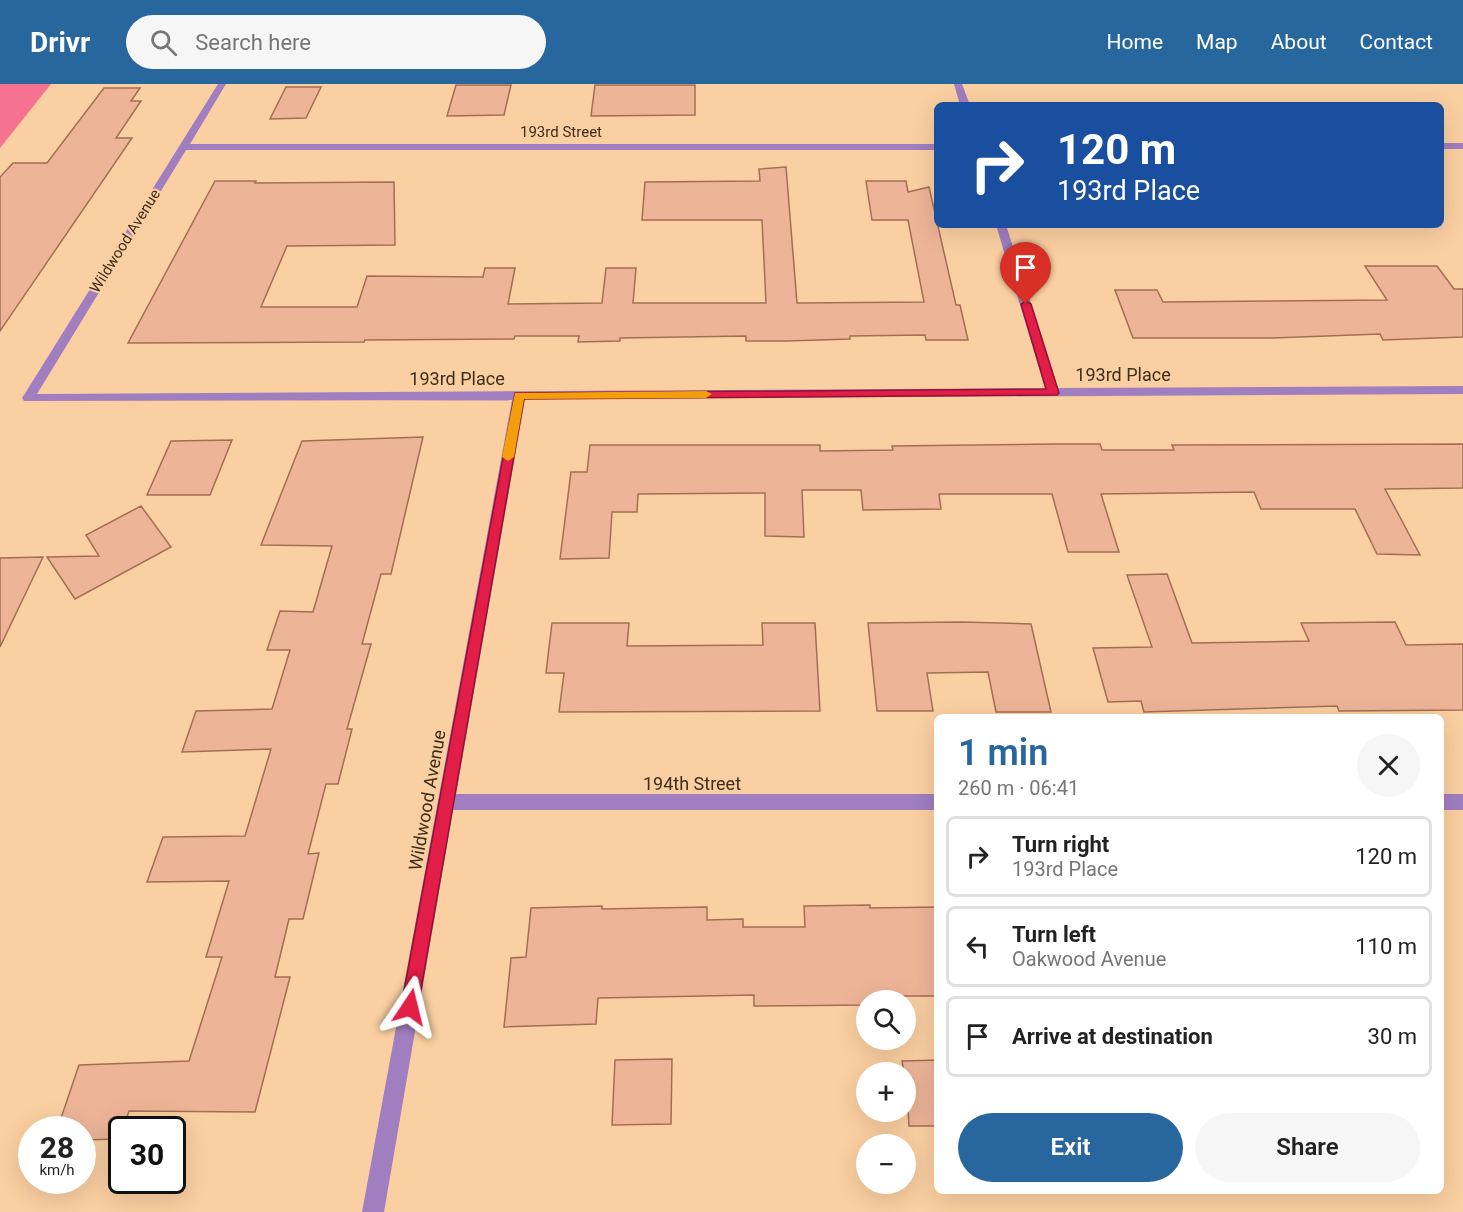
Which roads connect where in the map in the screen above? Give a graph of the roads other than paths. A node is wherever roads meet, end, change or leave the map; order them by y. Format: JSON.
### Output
{"nodes":[{"id":1,"x":222,"y":84,"type":"edge"},
{"id":2,"x":958,"y":84,"type":"edge"},
{"id":3,"x":964,"y":102,"type":"edge"},
{"id":4,"x":1444,"y":146,"type":"edge"},
{"id":5,"x":1463,"y":146,"type":"edge"},
{"id":6,"x":184,"y":147,"type":"junction"},
{"id":7,"x":934,"y":147,"type":"edge"},
{"id":8,"x":1002,"y":228,"type":"edge"},
{"id":9,"x":1463,"y":390,"type":"edge"},
{"id":10,"x":1053,"y":393,"type":"junction"},
{"id":11,"x":519,"y":396,"type":"junction"},
{"id":12,"x":28,"y":399,"type":"joint"},
{"id":13,"x":446,"y":802,"type":"junction"},
{"id":14,"x":934,"y":802,"type":"edge"},
{"id":15,"x":1444,"y":802,"type":"edge"},
{"id":16,"x":1463,"y":802,"type":"edge"},
{"id":17,"x":373,"y":1212,"type":"edge"}],
"edges":[{"from":1,"to":6,"type":"street","name":"Wildwood Avenue"},
{"from":2,"to":3,"type":"street"},
{"from":4,"to":5,"type":"street"},
{"from":6,"to":7,"type":"street","name":"193rd Street"},
{"from":6,"to":12,"type":"street","name":"Wildwood Avenue"},
{"from":8,"to":10,"type":"street"},
{"from":9,"to":10,"type":"street","name":"193rd Place"},
{"from":10,"to":11,"type":"street","name":"193rd Place"},
{"from":11,"to":12,"type":"street","name":"193rd Place"},
{"from":11,"to":13,"type":"street","name":"Wildwood Avenue"},
{"from":13,"to":14,"type":"street","name":"194th Street"},
{"from":13,"to":17,"type":"street","name":"Wildwood Avenue"},
{"from":15,"to":16,"type":"street"}]}
